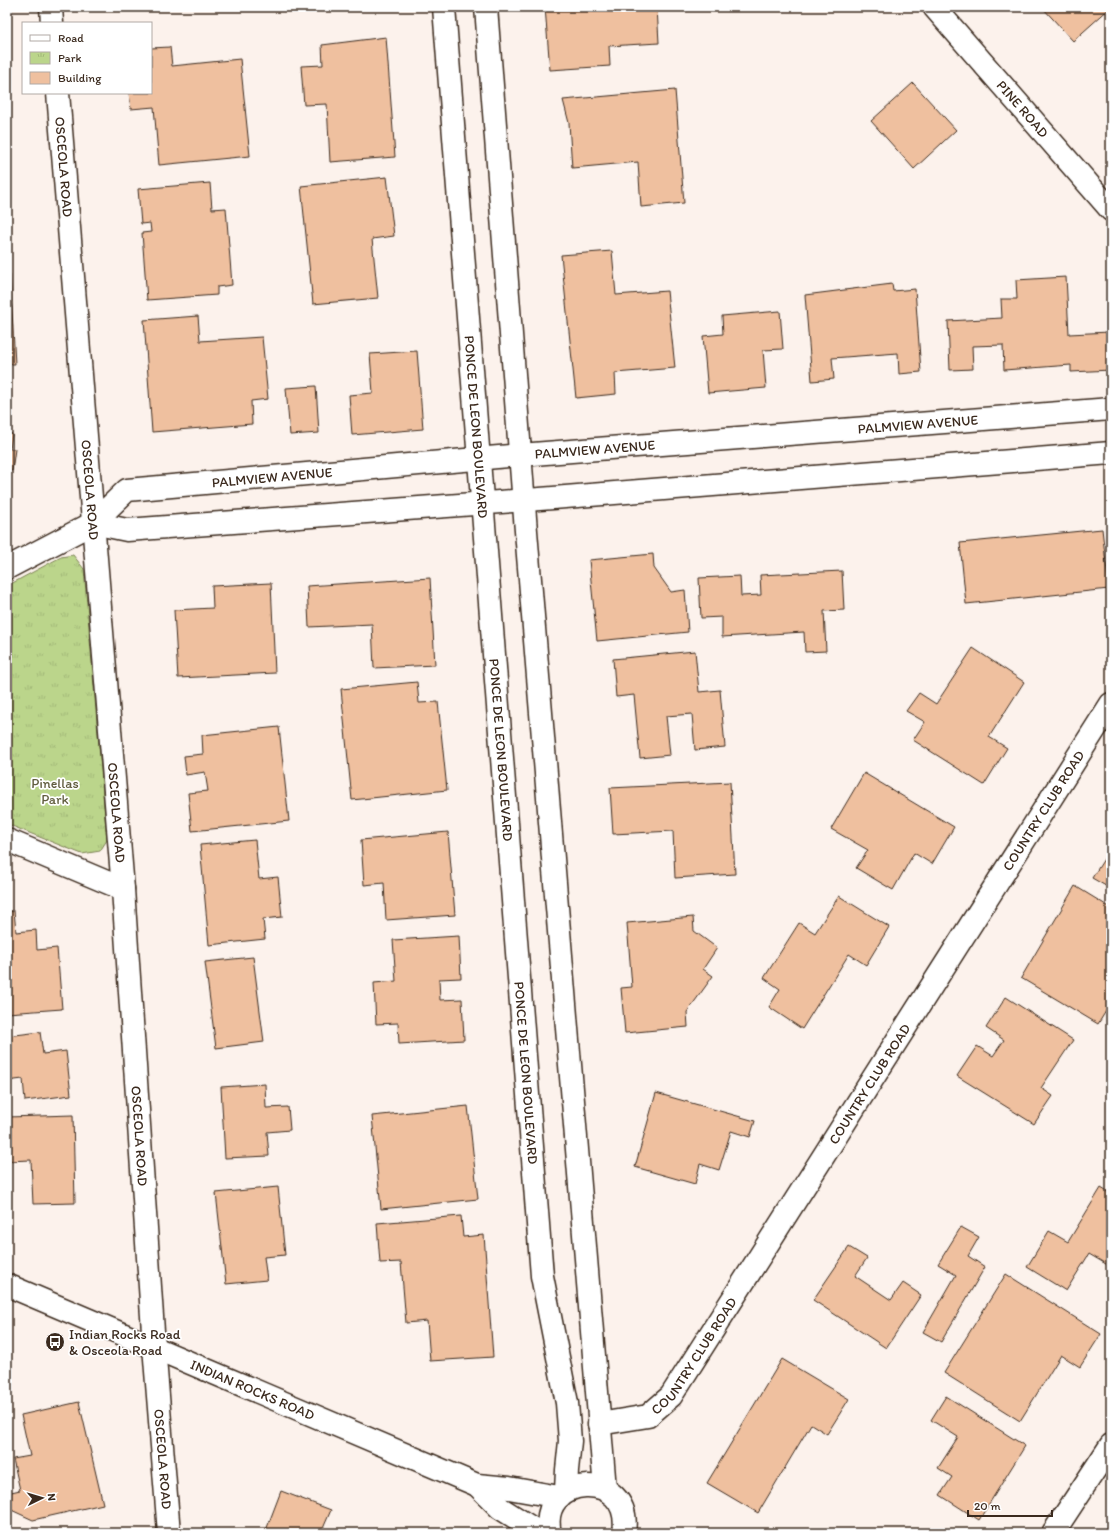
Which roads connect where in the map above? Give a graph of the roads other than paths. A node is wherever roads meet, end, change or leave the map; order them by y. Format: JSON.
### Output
{"nodes":[{"id":1,"x":51,"y":7,"type":"edge"},
{"id":2,"x":444,"y":7,"type":"edge"},
{"id":3,"x":486,"y":7,"type":"edge"},
{"id":4,"x":934,"y":7,"type":"edge"},
{"id":5,"x":52,"y":22,"type":"edge"},
{"id":6,"x":58,"y":94,"type":"edge"},
{"id":7,"x":1111,"y":210,"type":"edge"},
{"id":8,"x":1111,"y":409,"type":"edge"},
{"id":9,"x":1111,"y":453,"type":"edge"},
{"id":10,"x":520,"y":455,"type":"junction"},
{"id":11,"x":478,"y":459,"type":"junction"},
{"id":12,"x":524,"y":500,"type":"junction"},
{"id":13,"x":482,"y":503,"type":"junction"},
{"id":14,"x":93,"y":523,"type":"junction"},
{"id":15,"x":7,"y":568,"type":"edge"},
{"id":16,"x":1111,"y":704,"type":"edge"},
{"id":17,"x":7,"y":840,"type":"edge"},
{"id":18,"x":123,"y":889,"type":"junction"},
{"id":19,"x":7,"y":1285,"type":"edge"},
{"id":20,"x":154,"y":1346,"type":"junction"},
{"id":21,"x":599,"y":1424,"type":"junction"},
{"id":22,"x":1111,"y":1445,"type":"edge"},
{"id":23,"x":477,"y":1485,"type":"junction"},
{"id":24,"x":605,"y":1490,"type":"junction"},
{"id":25,"x":562,"y":1494,"type":"junction"},
{"id":26,"x":627,"y":1530,"type":"edge"},
{"id":27,"x":169,"y":1533,"type":"edge"},
{"id":28,"x":540,"y":1533,"type":"edge"},
{"id":29,"x":550,"y":1533,"type":"edge"},
{"id":30,"x":1053,"y":1533,"type":"edge"}],
"edges":[{"from":1,"to":5,"type":"street"},
{"from":2,"to":11,"type":"street","name":"PONCE DE LEON BOULEVARD"},
{"from":3,"to":10,"type":"street"},
{"from":4,"to":7,"type":"street","name":"PINE ROAD"},
{"from":6,"to":14,"type":"street","name":"OSCEOLA ROAD"},
{"from":8,"to":10,"type":"street","name":"PALMVIEW AVENUE"},
{"from":9,"to":12,"type":"street"},
{"from":10,"to":11,"type":"street","name":"PALMVIEW AVENUE"},
{"from":10,"to":12,"type":"street"},
{"from":11,"to":13,"type":"street","name":"PONCE DE LEON BOULEVARD"},
{"from":11,"to":14,"type":"street","name":"PALMVIEW AVENUE"},
{"from":12,"to":13,"type":"street"},
{"from":12,"to":21,"type":"street"},
{"from":13,"to":14,"type":"street"},
{"from":13,"to":25,"type":"street","name":"PONCE DE LEON BOULEVARD"},
{"from":14,"to":15,"type":"street","name":"PALMVIEW AVENUE"},
{"from":14,"to":18,"type":"street","name":"OSCEOLA ROAD"},
{"from":16,"to":21,"type":"street","name":"COUNTRY CLUB ROAD"},
{"from":17,"to":18,"type":"street"},
{"from":18,"to":20,"type":"street","name":"OSCEOLA ROAD"},
{"from":19,"to":20,"type":"street","name":"INDIAN ROCKS ROAD"},
{"from":20,"to":23,"type":"street","name":"INDIAN ROCKS ROAD"},
{"from":20,"to":27,"type":"street","name":"OSCEOLA ROAD"},
{"from":21,"to":24,"type":"street"},
{"from":22,"to":30,"type":"street"},
{"from":23,"to":25,"type":"street","name":"INDIAN ROCKS ROAD"},
{"from":23,"to":28,"type":"street","name":"INDIAN ROCKS ROAD"},
{"from":24,"to":25,"type":"street"},
{"from":24,"to":26,"type":"street"},
{"from":25,"to":29,"type":"street"}]}
